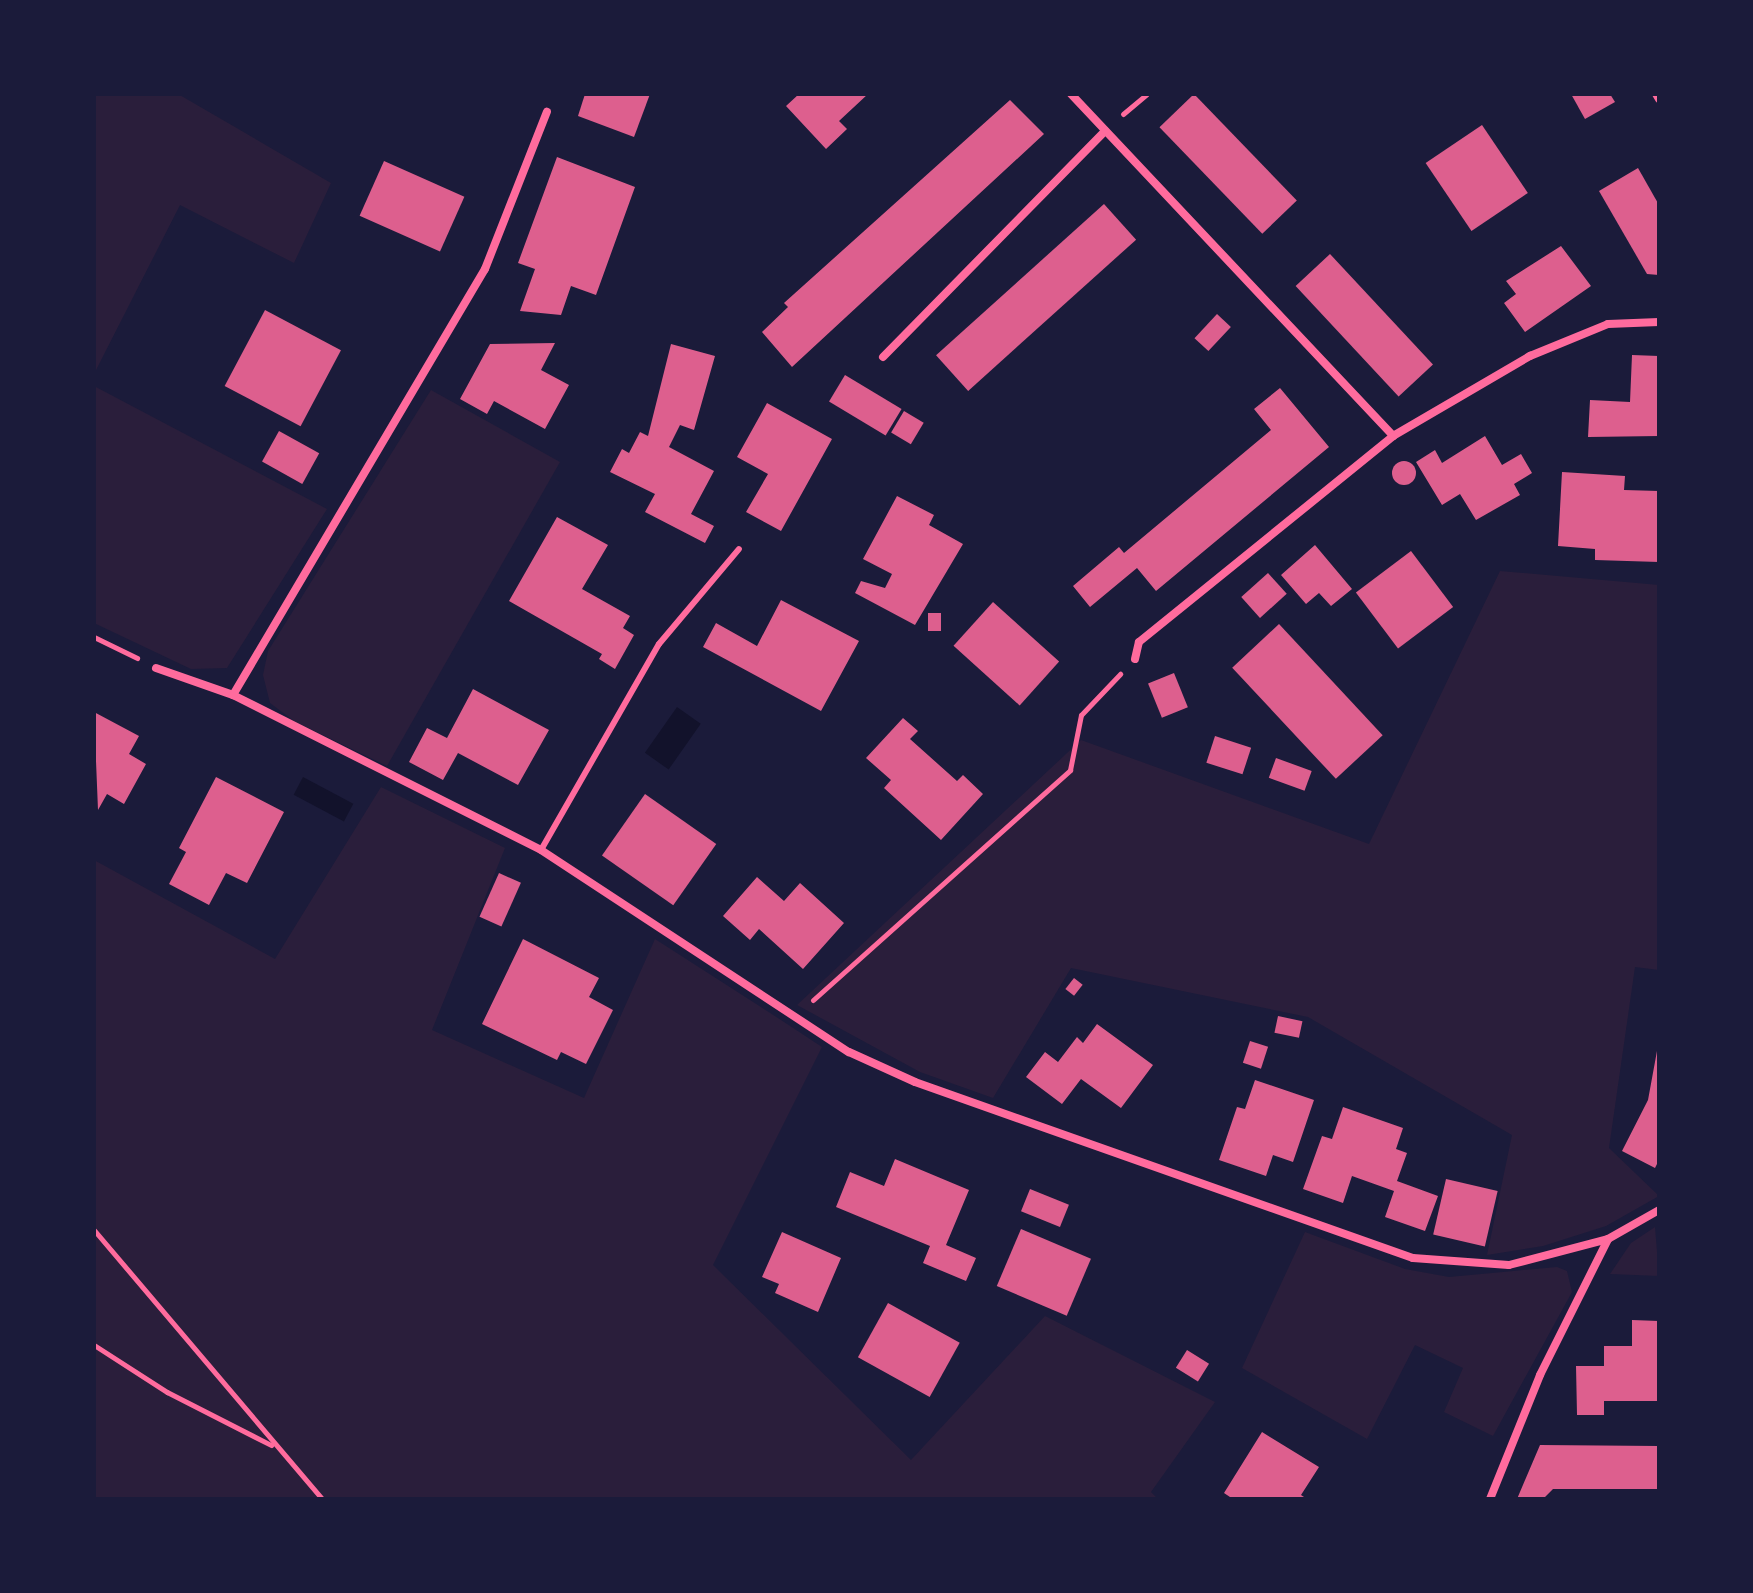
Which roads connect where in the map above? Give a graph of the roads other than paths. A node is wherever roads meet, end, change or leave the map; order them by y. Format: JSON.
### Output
{"nodes":[{"id":1,"x":1071,"y":94,"type":"edge"},
{"id":2,"x":547,"y":112,"type":"dead end"},
{"id":3,"x":1105,"y":131,"type":"junction"},
{"id":4,"x":1659,"y":322,"type":"edge"},
{"id":5,"x":883,"y":357,"type":"dead end"},
{"id":6,"x":1393,"y":436,"type":"junction"},
{"id":7,"x":739,"y":549,"type":"dead end"},
{"id":8,"x":1135,"y":659,"type":"road end"},
{"id":9,"x":156,"y":668,"type":"road end"},
{"id":10,"x":233,"y":695,"type":"junction"},
{"id":11,"x":541,"y":850,"type":"junction"},
{"id":12,"x":1659,"y":1210,"type":"edge"},
{"id":13,"x":1608,"y":1239,"type":"junction"},
{"id":14,"x":1490,"y":1499,"type":"edge"}],
"edges":[{"from":1,"to":3,"type":"street"},
{"from":2,"to":10,"type":"street"},
{"from":3,"to":5,"type":"street"},
{"from":3,"to":6,"type":"street"},
{"from":4,"to":6,"type":"street"},
{"from":6,"to":8,"type":"street"},
{"from":7,"to":11,"type":"lane"},
{"from":9,"to":10,"type":"street"},
{"from":10,"to":11,"type":"street"},
{"from":11,"to":13,"type":"street"},
{"from":12,"to":13,"type":"street"},
{"from":13,"to":14,"type":"street"}]}
